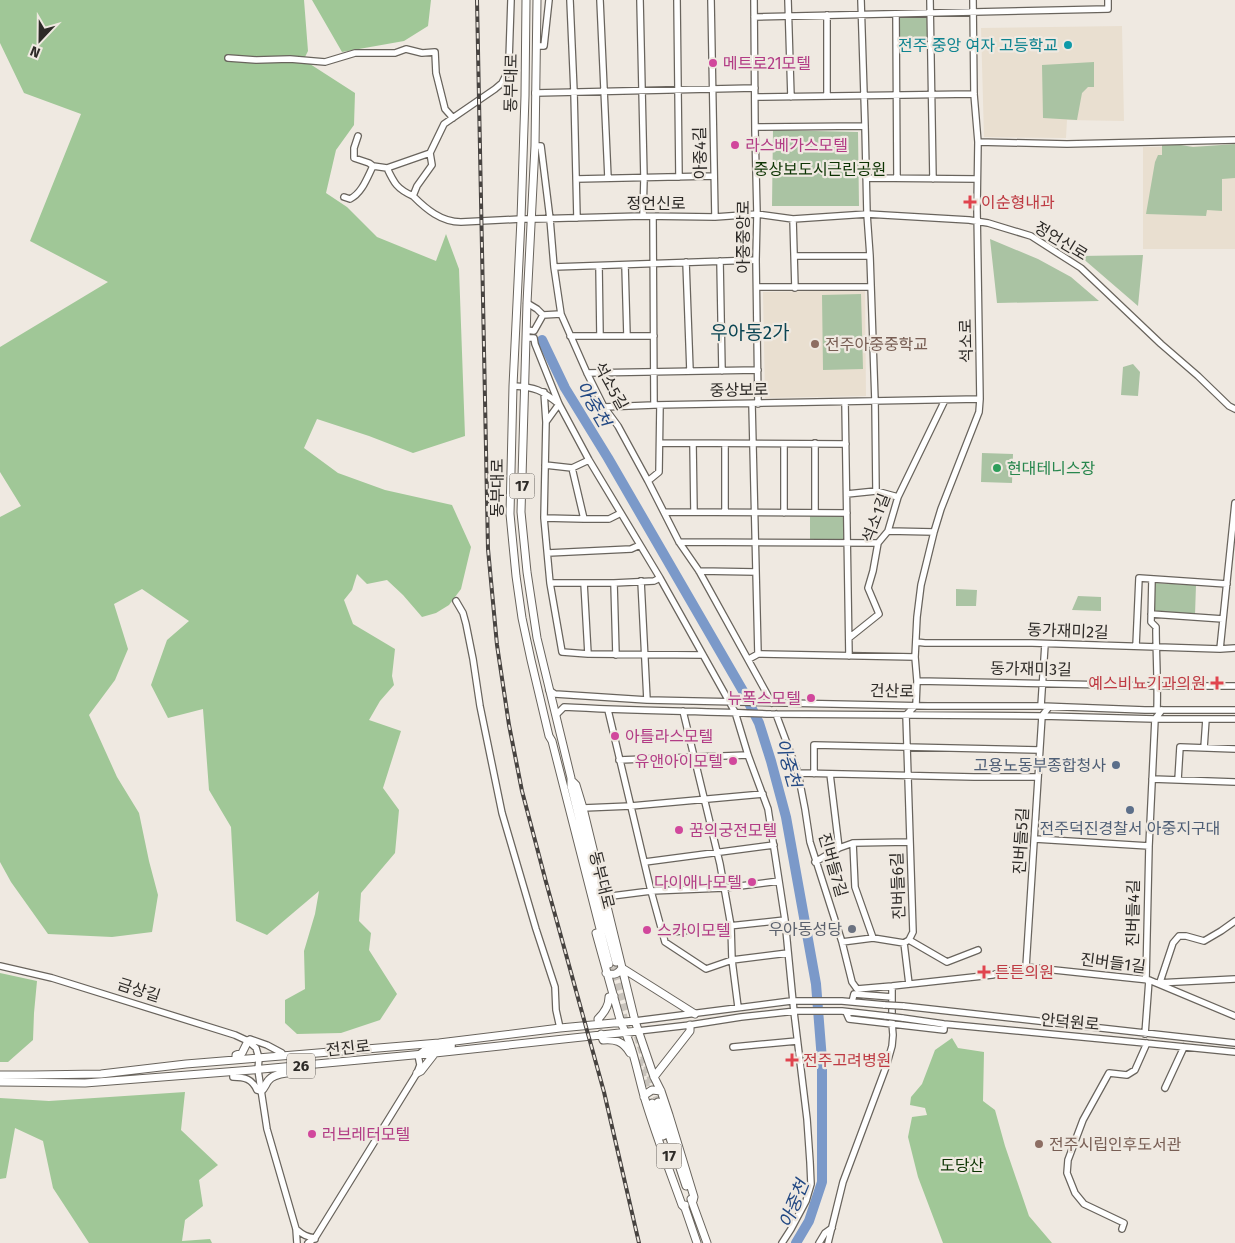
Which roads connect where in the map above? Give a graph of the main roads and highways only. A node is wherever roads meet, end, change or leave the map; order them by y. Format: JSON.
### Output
{"nodes":[{"id":1,"x":526,"y":0,"type":"edge"},
{"id":2,"x":537,"y":0,"type":"edge"},
{"id":3,"x":550,"y":736,"type":"junction"},
{"id":4,"x":571,"y":778,"type":"junction"},
{"id":5,"x":622,"y":968,"type":"junction"},
{"id":6,"x":606,"y":973,"type":"junction"},
{"id":7,"x":614,"y":996,"type":"junction"},
{"id":8,"x":695,"y":1014,"type":"road end"},
{"id":9,"x":635,"y":1021,"type":"junction"},
{"id":10,"x":621,"y":1023,"type":"junction"},
{"id":11,"x":598,"y":1024,"type":"junction"},
{"id":12,"x":690,"y":1025,"type":"road end"},
{"id":13,"x":638,"y":1031,"type":"junction"},
{"id":14,"x":626,"y":1032,"type":"junction"},
{"id":15,"x":601,"y":1034,"type":"junction"},
{"id":16,"x":248,"y":1041,"type":"road end"},
{"id":17,"x":632,"y":1052,"type":"junction"},
{"id":18,"x":435,"y":1053,"type":"junction"},
{"id":19,"x":236,"y":1060,"type":"junction"},
{"id":20,"x":287,"y":1067,"type":"junction"},
{"id":21,"x":418,"y":1073,"type":"road end"},
{"id":22,"x":0,"y":1075,"type":"edge"},
{"id":23,"x":654,"y":1077,"type":"junction"},
{"id":24,"x":0,"y":1082,"type":"edge"},
{"id":25,"x":661,"y":1091,"type":"junction"},
{"id":26,"x":261,"y":1092,"type":"road end"},
{"id":27,"x":644,"y":1097,"type":"junction"},
{"id":28,"x":693,"y":1201,"type":"junction"},
{"id":29,"x":685,"y":1208,"type":"junction"},
{"id":30,"x":697,"y":1243,"type":"edge"},
{"id":31,"x":707,"y":1243,"type":"edge"}],
"edges":[{"from":1,"to":3,"type":"main road","name":"동부대로","number":"17"},
{"from":2,"to":4,"type":"main road","name":"동부대로","number":"17"},
{"from":3,"to":4,"type":"main road","name":"동부대로","number":"17"},
{"from":3,"to":6,"type":"main road"},
{"from":4,"to":5,"type":"main road","name":"동부대로"},
{"from":5,"to":6,"type":"main road"},
{"from":5,"to":8,"type":"main road"},
{"from":5,"to":9,"type":"main road","name":"동부대로"},
{"from":6,"to":7,"type":"main road"},
{"from":7,"to":10,"type":"main road"},
{"from":7,"to":11,"type":"main road"},
{"from":9,"to":10,"type":"main road","name":"전진로","number":"26"},
{"from":9,"to":13,"type":"main road","name":"동부대로"},
{"from":10,"to":11,"type":"main road","name":"전진로","number":"26"},
{"from":10,"to":14,"type":"main road"},
{"from":11,"to":19,"type":"main road","name":"전진로","number":"26"},
{"from":12,"to":23,"type":"main road"},
{"from":13,"to":14,"type":"main road","name":"전진로"},
{"from":13,"to":23,"type":"main road","name":"동부대로"},
{"from":14,"to":15,"type":"main road","name":"전진로"},
{"from":14,"to":17,"type":"main road"},
{"from":15,"to":17,"type":"main road","number":"26"},
{"from":15,"to":18,"type":"main road","name":"전진로","number":"26"},
{"from":16,"to":19,"type":"main road"},
{"from":17,"to":27,"type":"main road"},
{"from":18,"to":20,"type":"main road","name":"전진로","number":"26"},
{"from":18,"to":21,"type":"main road"},
{"from":19,"to":22,"type":"main road","name":"전진로","number":"26"},
{"from":20,"to":24,"type":"main road","name":"전진로","number":"26"},
{"from":20,"to":26,"type":"main road"},
{"from":23,"to":25,"type":"main road","name":"동부대로"},
{"from":25,"to":27,"type":"main road"},
{"from":25,"to":28,"type":"main road","name":"동부대로"},
{"from":27,"to":29,"type":"main road"},
{"from":28,"to":29,"type":"main road","number":"17"},
{"from":28,"to":31,"type":"main road","number":"17"},
{"from":29,"to":30,"type":"main road","number":"17"}]}
